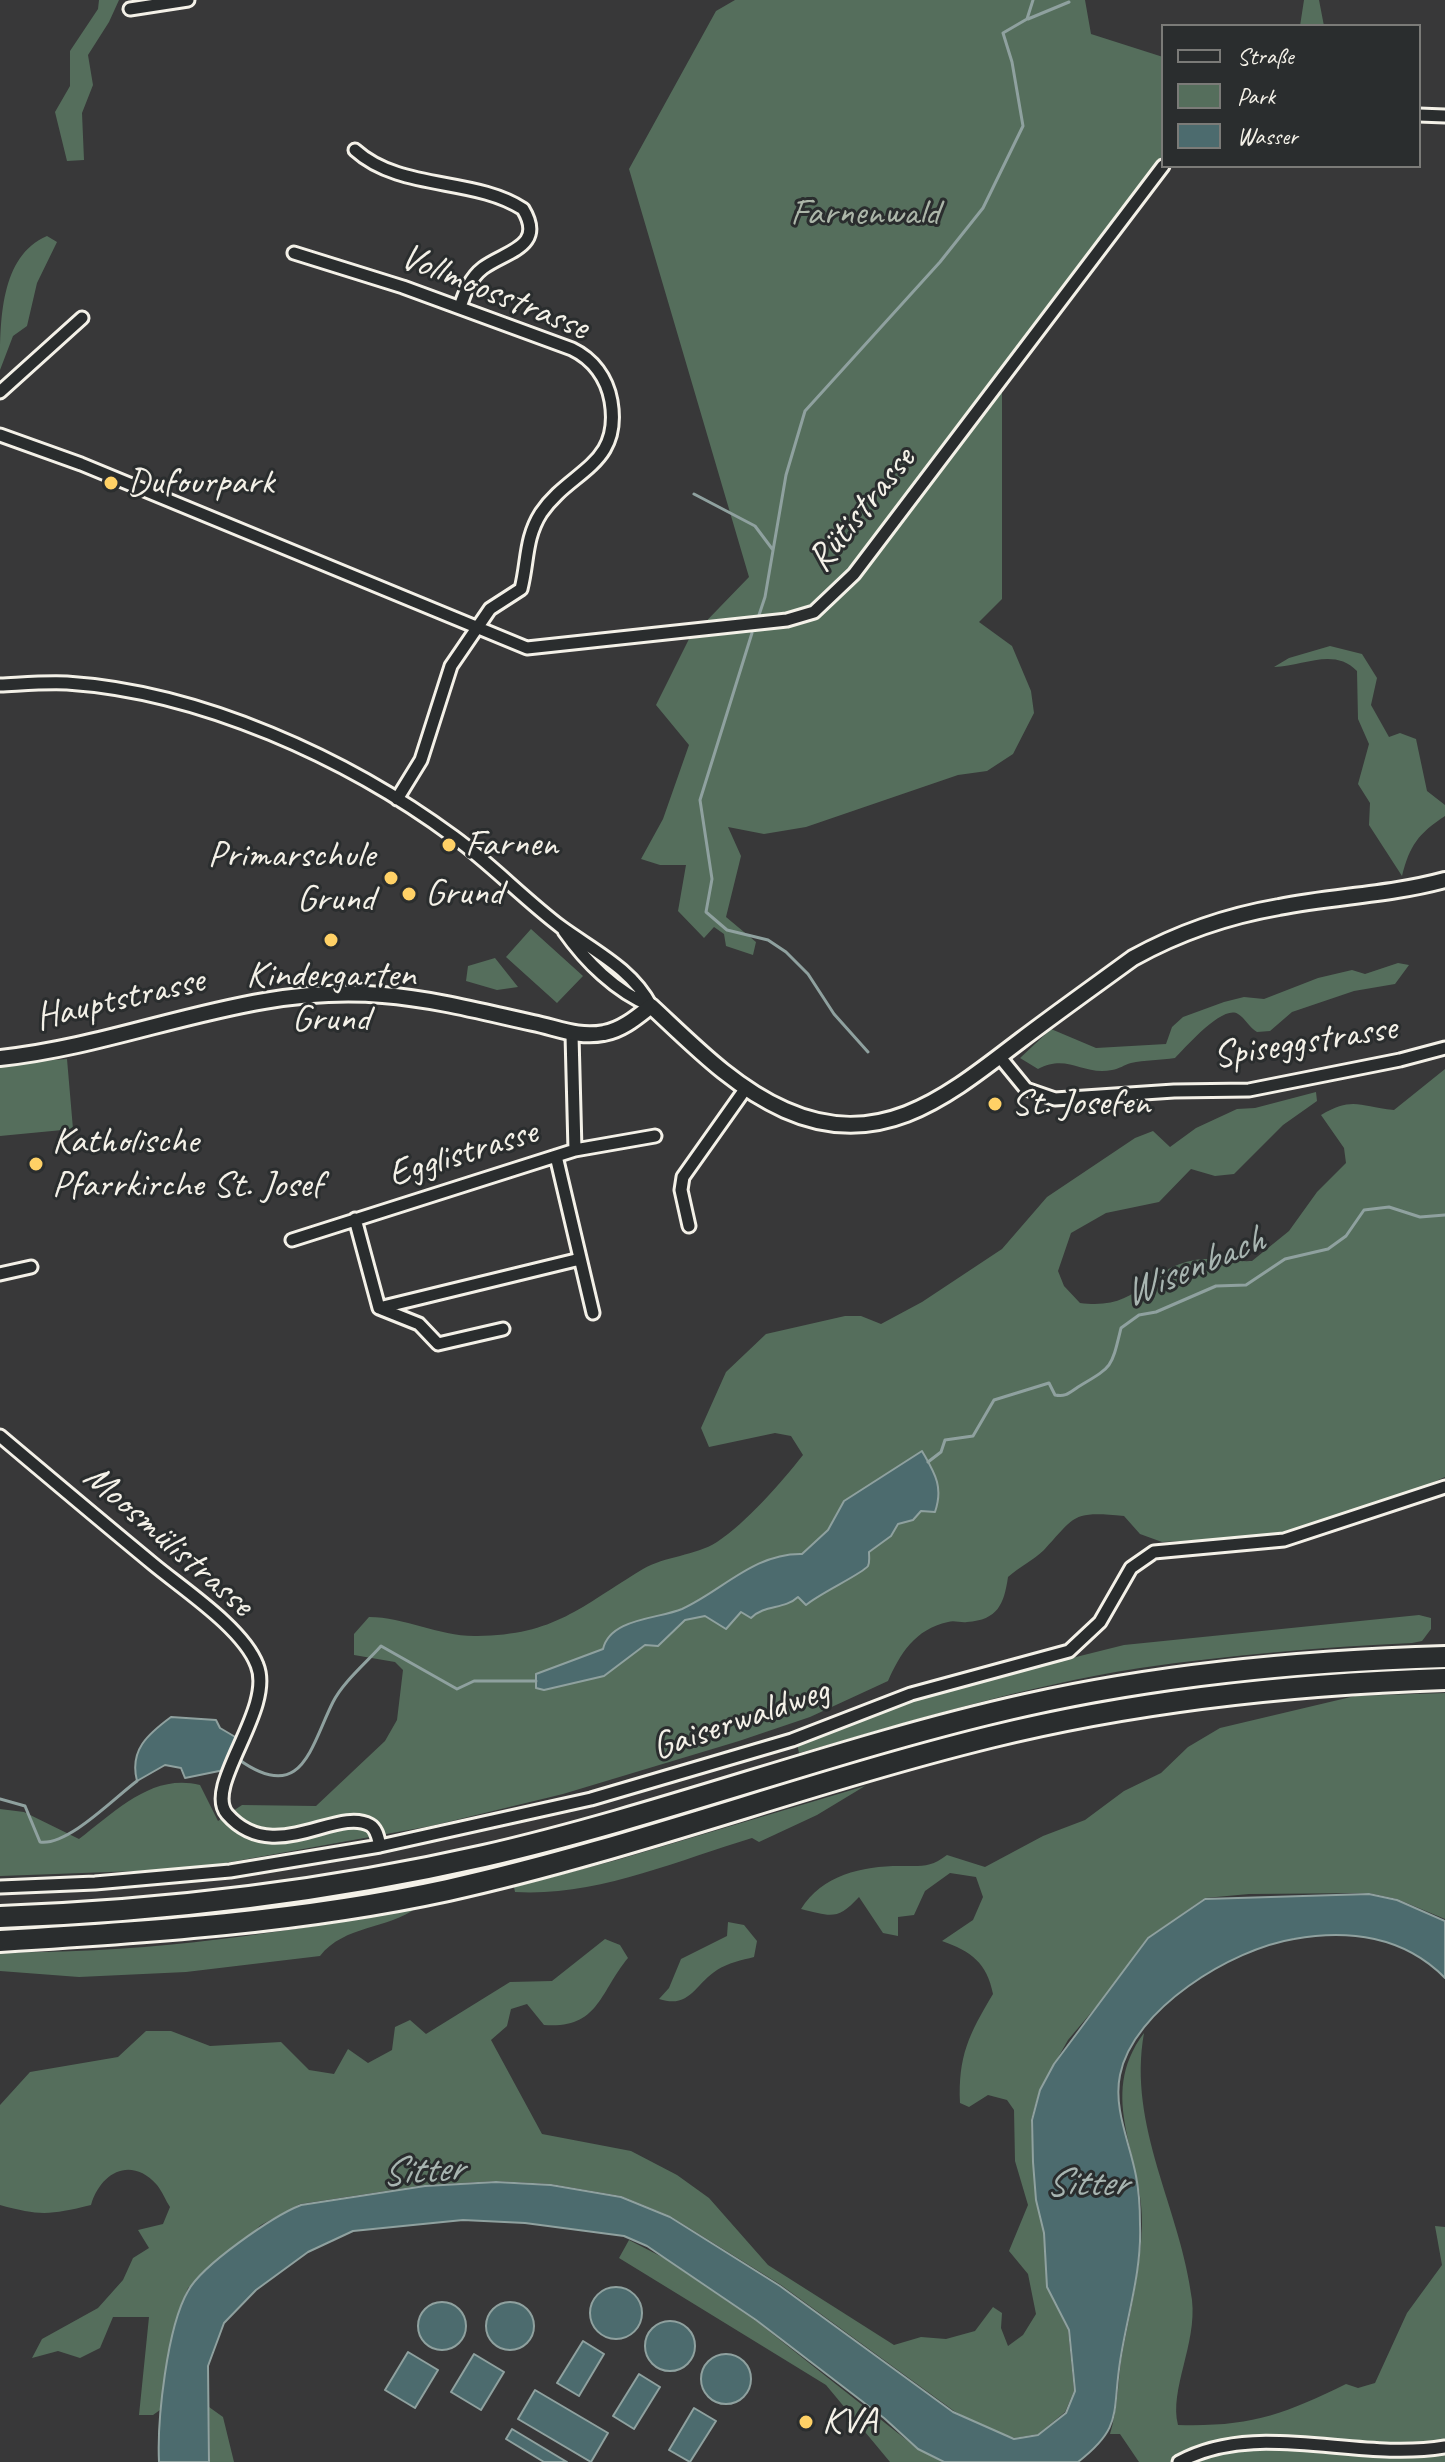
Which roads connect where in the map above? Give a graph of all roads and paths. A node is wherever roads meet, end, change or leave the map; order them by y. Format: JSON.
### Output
{"nodes":[{"id":1,"x":188,"y":0,"type":"edge"},
{"id":2,"x":130,"y":9,"type":"dead end"},
{"id":3,"x":1421,"y":115,"type":"edge"},
{"id":4,"x":1445,"y":116,"type":"edge"},
{"id":5,"x":355,"y":150,"type":"dead end"},
{"id":6,"x":1161,"y":168,"type":"edge"},
{"id":7,"x":294,"y":253,"type":"dead end"},
{"id":8,"x":460,"y":307,"type":"junction"},
{"id":9,"x":82,"y":318,"type":"dead end"},
{"id":10,"x":0,"y":392,"type":"edge"},
{"id":11,"x":0,"y":435,"type":"edge"},
{"id":12,"x":475,"y":628,"type":"junction"},
{"id":13,"x":0,"y":685,"type":"edge"},
{"id":14,"x":397,"y":799,"type":"junction"},
{"id":15,"x":1445,"y":880,"type":"edge"},
{"id":16,"x":651,"y":1006,"type":"junction"},
{"id":17,"x":572,"y":1035,"type":"junction"},
{"id":18,"x":1445,"y":1048,"type":"edge"},
{"id":19,"x":999,"y":1056,"type":"junction"},
{"id":20,"x":0,"y":1058,"type":"edge"},
{"id":21,"x":746,"y":1088,"type":"junction"},
{"id":22,"x":655,"y":1136,"type":"dead end"},
{"id":23,"x":575,"y":1150,"type":"junction"},
{"id":24,"x":556,"y":1156,"type":"junction"},
{"id":25,"x":355,"y":1219,"type":"junction"},
{"id":26,"x":689,"y":1226,"type":"dead end"},
{"id":27,"x":292,"y":1240,"type":"dead end"},
{"id":28,"x":580,"y":1259,"type":"junction"},
{"id":29,"x":31,"y":1267,"type":"dead end"},
{"id":30,"x":0,"y":1274,"type":"edge"},
{"id":31,"x":379,"y":1308,"type":"junction"},
{"id":32,"x":593,"y":1313,"type":"dead end"},
{"id":33,"x":503,"y":1329,"type":"dead end"},
{"id":34,"x":0,"y":1436,"type":"edge"},
{"id":35,"x":1445,"y":1487,"type":"edge"},
{"id":36,"x":1445,"y":1657,"type":"edge"},
{"id":37,"x":1445,"y":1679,"type":"edge"},
{"id":38,"x":380,"y":1846,"type":"junction"},
{"id":39,"x":0,"y":1887,"type":"edge"},
{"id":40,"x":0,"y":1917,"type":"edge"},
{"id":41,"x":0,"y":1941,"type":"edge"},
{"id":42,"x":1445,"y":2447,"type":"edge"},
{"id":43,"x":1179,"y":2462,"type":"edge"}],
"edges":[{"from":1,"to":2,"type":"street"},
{"from":3,"to":4,"type":"street"},
{"from":5,"to":8,"type":"street"},
{"from":6,"to":12,"type":"street","name":"Rütistrasse"},
{"from":7,"to":8,"type":"street","name":"Vollmoosstrasse"},
{"from":8,"to":12,"type":"street","name":"Vollmoosstrasse"},
{"from":9,"to":10,"type":"street"},
{"from":11,"to":12,"type":"street","name":"Rütistrasse"},
{"from":12,"to":14,"type":"street","name":"Vollmoosstrasse"},
{"from":13,"to":14,"type":"street"},
{"from":14,"to":16,"type":"street"},
{"from":15,"to":19,"type":"street"},
{"from":16,"to":17,"type":"street","name":"Hauptstrasse"},
{"from":16,"to":21,"type":"street"},
{"from":17,"to":20,"type":"street","name":"Hauptstrasse"},
{"from":17,"to":23,"type":"street"},
{"from":18,"to":19,"type":"street","name":"Spiseggstrasse"},
{"from":19,"to":21,"type":"street"},
{"from":21,"to":26,"type":"street"},
{"from":22,"to":23,"type":"street","name":"Egglistrasse"},
{"from":23,"to":24,"type":"street","name":"Egglistrasse"},
{"from":24,"to":25,"type":"street","name":"Egglistrasse"},
{"from":24,"to":28,"type":"street"},
{"from":25,"to":27,"type":"street","name":"Egglistrasse"},
{"from":25,"to":31,"type":"street"},
{"from":28,"to":31,"type":"street"},
{"from":28,"to":32,"type":"street"},
{"from":29,"to":30,"type":"street"},
{"from":31,"to":33,"type":"street"},
{"from":34,"to":38,"type":"street","name":"Moosmülistrasse"},
{"from":35,"to":38,"type":"street","name":"Gaiserwaldweg"},
{"from":36,"to":40,"type":"highway"},
{"from":37,"to":41,"type":"highway"},
{"from":38,"to":39,"type":"street","name":"Gaiserwaldweg"},
{"from":42,"to":43,"type":"street"}]}
